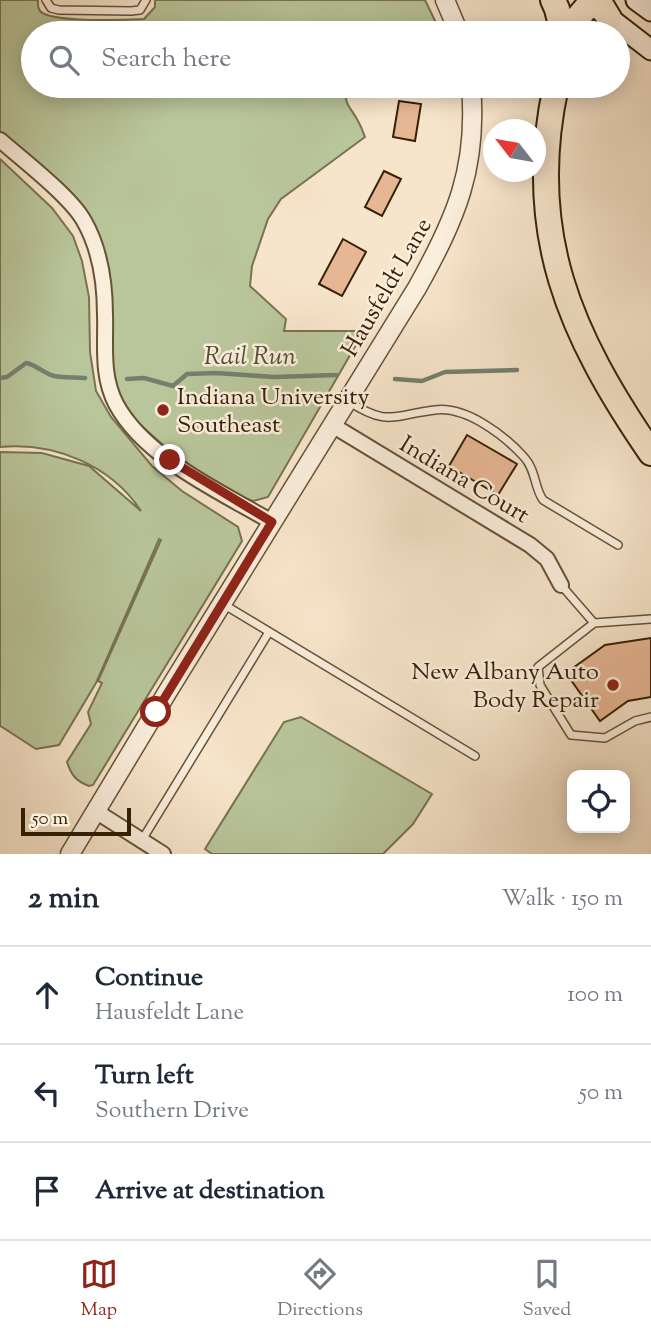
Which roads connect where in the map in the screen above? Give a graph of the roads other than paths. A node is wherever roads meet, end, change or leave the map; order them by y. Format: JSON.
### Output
{"nodes":[{"id":1,"x":46,"y":0,"type":"edge"},
{"id":2,"x":146,"y":0,"type":"edge"},
{"id":3,"x":446,"y":0,"type":"edge"},
{"id":4,"x":553,"y":0,"type":"edge"},
{"id":5,"x":636,"y":0,"type":"edge"},
{"id":6,"x":595,"y":4,"type":"edge"},
{"id":7,"x":651,"y":11,"type":"edge"},
{"id":8,"x":454,"y":21,"type":"edge"},
{"id":9,"x":561,"y":21,"type":"edge"},
{"id":10,"x":575,"y":21,"type":"edge"},
{"id":11,"x":616,"y":21,"type":"edge"},
{"id":12,"x":630,"y":33,"type":"edge"},
{"id":13,"x":651,"y":50,"type":"edge"},
{"id":14,"x":472,"y":98,"type":"edge"},
{"id":15,"x":554,"y":98,"type":"edge"},
{"id":16,"x":0,"y":140,"type":"edge"},
{"id":17,"x":347,"y":400,"type":"junction"},
{"id":18,"x":332,"y":425,"type":"junction"},
{"id":19,"x":651,"y":453,"type":"edge"},
{"id":20,"x":272,"y":522,"type":"junction"},
{"id":21,"x":618,"y":545,"type":"dead end"},
{"id":22,"x":561,"y":585,"type":"joint"},
{"id":23,"x":222,"y":603,"type":"junction"},
{"id":24,"x":651,"y":619,"type":"edge"},
{"id":25,"x":594,"y":623,"type":"junction"},
{"id":26,"x":268,"y":632,"type":"junction"},
{"id":27,"x":651,"y":717,"type":"edge"},
{"id":28,"x":475,"y":756,"type":"dead end"},
{"id":29,"x":97,"y":812,"type":"junction"},
{"id":30,"x":142,"y":840,"type":"junction"},
{"id":31,"x":70,"y":854,"type":"edge"},
{"id":32,"x":163,"y":854,"type":"edge"}],
"edges":[{"from":1,"to":2,"type":"lane"},
{"from":3,"to":8,"type":"street"},
{"from":4,"to":9,"type":"highway"},
{"from":5,"to":7,"type":"main road"},
{"from":6,"to":10,"type":"highway"},
{"from":6,"to":11,"type":"main road"},
{"from":12,"to":13,"type":"main road"},
{"from":14,"to":17,"type":"street","name":"Hausfeldt Lane"},
{"from":15,"to":19,"type":"highway"},
{"from":16,"to":20,"type":"street"},
{"from":17,"to":18,"type":"street","name":"Hausfeldt Lane"},
{"from":17,"to":21,"type":"lane"},
{"from":18,"to":20,"type":"street","name":"Hausfeldt Lane"},
{"from":18,"to":22,"type":"street","name":"Indiana Court"},
{"from":20,"to":23,"type":"street","name":"Hausfeldt Lane"},
{"from":22,"to":25,"type":"lane"},
{"from":23,"to":26,"type":"lane"},
{"from":23,"to":29,"type":"street","name":"Hausfeldt Lane"},
{"from":24,"to":25,"type":"lane"},
{"from":25,"to":27,"type":"lane"},
{"from":26,"to":28,"type":"lane"},
{"from":26,"to":30,"type":"lane"},
{"from":29,"to":30,"type":"street"},
{"from":29,"to":31,"type":"street","name":"Hausfeldt Lane"},
{"from":30,"to":32,"type":"street"}]}
